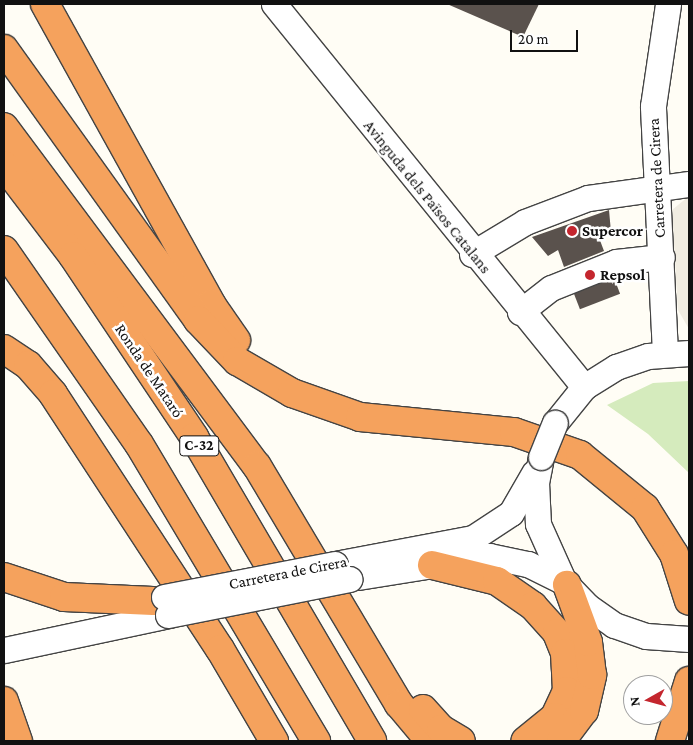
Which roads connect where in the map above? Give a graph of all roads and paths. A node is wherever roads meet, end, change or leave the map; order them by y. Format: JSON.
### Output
{"nodes":[{"id":1,"x":45,"y":4,"type":"edge"},
{"id":2,"x":60,"y":4,"type":"edge"},
{"id":3,"x":274,"y":4,"type":"edge"},
{"id":4,"x":668,"y":4,"type":"edge"},
{"id":5,"x":4,"y":50,"type":"edge"},
{"id":6,"x":72,"y":52,"type":"junction"},
{"id":7,"x":4,"y":127,"type":"edge"},
{"id":8,"x":4,"y":165,"type":"edge"},
{"id":9,"x":689,"y":184,"type":"edge"},
{"id":10,"x":655,"y":186,"type":"junction"},
{"id":11,"x":4,"y":250,"type":"edge"},
{"id":12,"x":472,"y":254,"type":"junction"},
{"id":13,"x":662,"y":257,"type":"junction"},
{"id":14,"x":520,"y":312,"type":"junction"},
{"id":15,"x":4,"y":349,"type":"edge"},
{"id":16,"x":665,"y":353,"type":"junction"},
{"id":17,"x":689,"y":353,"type":"edge"},
{"id":18,"x":4,"y":366,"type":"edge"},
{"id":19,"x":264,"y":378,"type":"junction"},
{"id":20,"x":584,"y":387,"type":"junction"},
{"id":21,"x":540,"y":459,"type":"junction"},
{"id":22,"x":432,"y":565,"type":"junction"},
{"id":23,"x":342,"y":572,"type":"junction"},
{"id":24,"x":4,"y":577,"type":"edge"},
{"id":25,"x":565,"y":583,"type":"junction"},
{"id":26,"x":689,"y":601,"type":"edge"},
{"id":27,"x":162,"y":604,"type":"junction"},
{"id":28,"x":4,"y":638,"type":"edge"},
{"id":29,"x":32,"y":638,"type":"junction"},
{"id":30,"x":689,"y":639,"type":"edge"},
{"id":31,"x":220,"y":649,"type":"junction"},
{"id":32,"x":4,"y":650,"type":"edge"},
{"id":33,"x":369,"y":653,"type":"junction"},
{"id":34,"x":689,"y":680,"type":"edge"},
{"id":35,"x":4,"y":701,"type":"edge"},
{"id":36,"x":18,"y":741,"type":"edge"},
{"id":37,"x":274,"y":741,"type":"edge"},
{"id":38,"x":316,"y":741,"type":"edge"},
{"id":39,"x":372,"y":741,"type":"edge"},
{"id":40,"x":430,"y":741,"type":"edge"},
{"id":41,"x":461,"y":741,"type":"edge"},
{"id":42,"x":525,"y":741,"type":"edge"},
{"id":43,"x":561,"y":741,"type":"edge"},
{"id":44,"x":670,"y":741,"type":"edge"}],
"edges":[{"from":1,"to":6,"type":"highway"},
{"from":2,"to":6,"type":"highway"},
{"from":3,"to":12,"type":"street","name":"Avinguda dels Països Catalans"},
{"from":4,"to":10,"type":"street","name":"Carretera de Cirera"},
{"from":5,"to":19,"type":"highway"},
{"from":6,"to":19,"type":"highway"},
{"from":7,"to":33,"type":"highway"},
{"from":8,"to":39,"type":"highway","name":"Ronda de Mataró","number":"C-32"},
{"from":9,"to":10,"type":"street"},
{"from":10,"to":12,"type":"street"},
{"from":10,"to":13,"type":"street","name":"Carretera de Cirera"},
{"from":11,"to":38,"type":"highway"},
{"from":12,"to":14,"type":"street","name":"Avinguda dels Països Catalans"},
{"from":13,"to":14,"type":"street"},
{"from":13,"to":16,"type":"street","name":"Carretera de Cirera"},
{"from":14,"to":20,"type":"street","name":"Avinguda dels Països Catalans"},
{"from":15,"to":31,"type":"highway"},
{"from":16,"to":17,"type":"street"},
{"from":16,"to":20,"type":"street"},
{"from":18,"to":31,"type":"highway"},
{"from":19,"to":26,"type":"highway"},
{"from":20,"to":21,"type":"street","bridge":true},
{"from":21,"to":23,"type":"street","name":"Carretera de Cirera"},
{"from":21,"to":25,"type":"street"},
{"from":22,"to":23,"type":"street","name":"Carretera de Cirera"},
{"from":22,"to":25,"type":"street","name":"Carretera de Cirera"},
{"from":22,"to":42,"type":"highway"},
{"from":23,"to":27,"type":"street","name":"Carretera de Cirera","bridge":true},
{"from":24,"to":27,"type":"highway"},
{"from":25,"to":30,"type":"street"},
{"from":25,"to":43,"type":"highway"},
{"from":27,"to":29,"type":"street","name":"Carretera de Cirera"},
{"from":28,"to":29,"type":"street","name":"Carretera de Cirera"},
{"from":29,"to":32,"type":"street","name":"Carretera de Cirera"},
{"from":31,"to":37,"type":"highway"},
{"from":33,"to":40,"type":"highway"},
{"from":33,"to":41,"type":"highway"},
{"from":34,"to":44,"type":"highway"},
{"from":35,"to":36,"type":"highway"}]}
